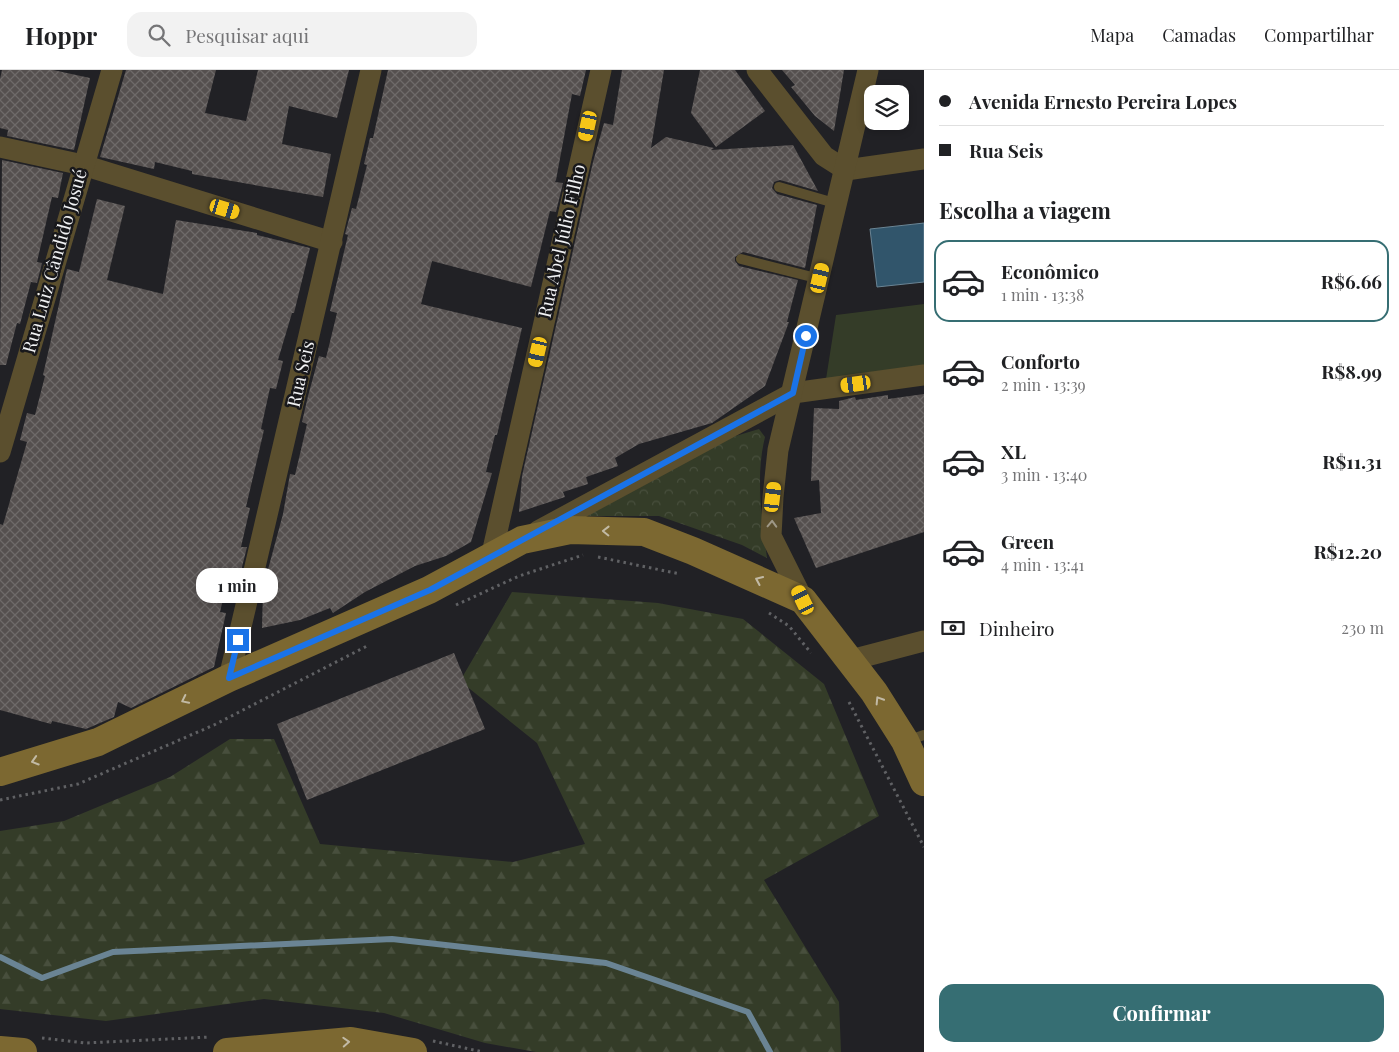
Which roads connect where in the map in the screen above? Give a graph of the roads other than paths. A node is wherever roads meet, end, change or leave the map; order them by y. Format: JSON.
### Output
{"nodes":[{"id":1,"x":112,"y":70,"type":"edge"},
{"id":2,"x":371,"y":70,"type":"edge"},
{"id":3,"x":600,"y":70,"type":"edge"},
{"id":4,"x":757,"y":70,"type":"edge"},
{"id":5,"x":868,"y":70,"type":"edge"},
{"id":6,"x":0,"y":147,"type":"edge"},
{"id":7,"x":924,"y":159,"type":"edge"},
{"id":8,"x":83,"y":165,"type":"junction"},
{"id":9,"x":846,"y":170,"type":"junction"},
{"id":10,"x":779,"y":187,"type":"dead end"},
{"id":11,"x":838,"y":204,"type":"junction"},
{"id":12,"x":332,"y":242,"type":"junction"},
{"id":13,"x":741,"y":259,"type":"dead end"},
{"id":14,"x":820,"y":278,"type":"junction"},
{"id":15,"x":924,"y":375,"type":"edge"},
{"id":16,"x":793,"y":393,"type":"junction"},
{"id":17,"x":0,"y":452,"type":"edge"},
{"id":18,"x":522,"y":540,"type":"junction"},
{"id":19,"x":491,"y":558,"type":"junction"},
{"id":20,"x":803,"y":600,"type":"junction"},
{"id":21,"x":924,"y":641,"type":"edge"},
{"id":22,"x":851,"y":660,"type":"junction"},
{"id":23,"x":229,"y":678,"type":"junction"},
{"id":24,"x":914,"y":738,"type":"edge"},
{"id":25,"x":0,"y":772,"type":"edge"},
{"id":26,"x":924,"y":782,"type":"edge"},
{"id":27,"x":0,"y":1050,"type":"edge"},
{"id":28,"x":23,"y":1052,"type":"edge"},
{"id":29,"x":227,"y":1052,"type":"edge"},
{"id":30,"x":413,"y":1052,"type":"edge"}],
"edges":[{"from":1,"to":8,"type":"street","name":"Rua Luiz Cândido Josué"},
{"from":2,"to":12,"type":"street","name":"Rua Seis"},
{"from":3,"to":19,"type":"street","name":"Rua Abel Júlio Filho"},
{"from":4,"to":9,"type":"street"},
{"from":5,"to":9,"type":"street"},
{"from":6,"to":8,"type":"street"},
{"from":7,"to":9,"type":"street"},
{"from":8,"to":12,"type":"street"},
{"from":8,"to":17,"type":"street","name":"Rua Luiz Cândido Josué"},
{"from":9,"to":11,"type":"street"},
{"from":10,"to":11,"type":"lane"},
{"from":11,"to":14,"type":"street"},
{"from":12,"to":23,"type":"street","name":"Rua Seis"},
{"from":13,"to":14,"type":"lane"},
{"from":14,"to":16,"type":"street"},
{"from":15,"to":16,"type":"street"},
{"from":16,"to":18,"type":"street"},
{"from":20,"to":16,"type":"street","one_way":true},
{"from":18,"to":19,"type":"main road"},
{"from":20,"to":18,"type":"main road","one_way":true},
{"from":19,"to":23,"type":"main road"},
{"from":20,"to":22,"type":"main road"},
{"from":21,"to":22,"type":"street"},
{"from":24,"to":22,"type":"main road","one_way":true},
{"from":23,"to":25,"type":"main road","one_way":true},
{"from":24,"to":26,"type":"main road"},
{"from":27,"to":28,"type":"main road"},
{"from":29,"to":30,"type":"main road","one_way":true}]}
